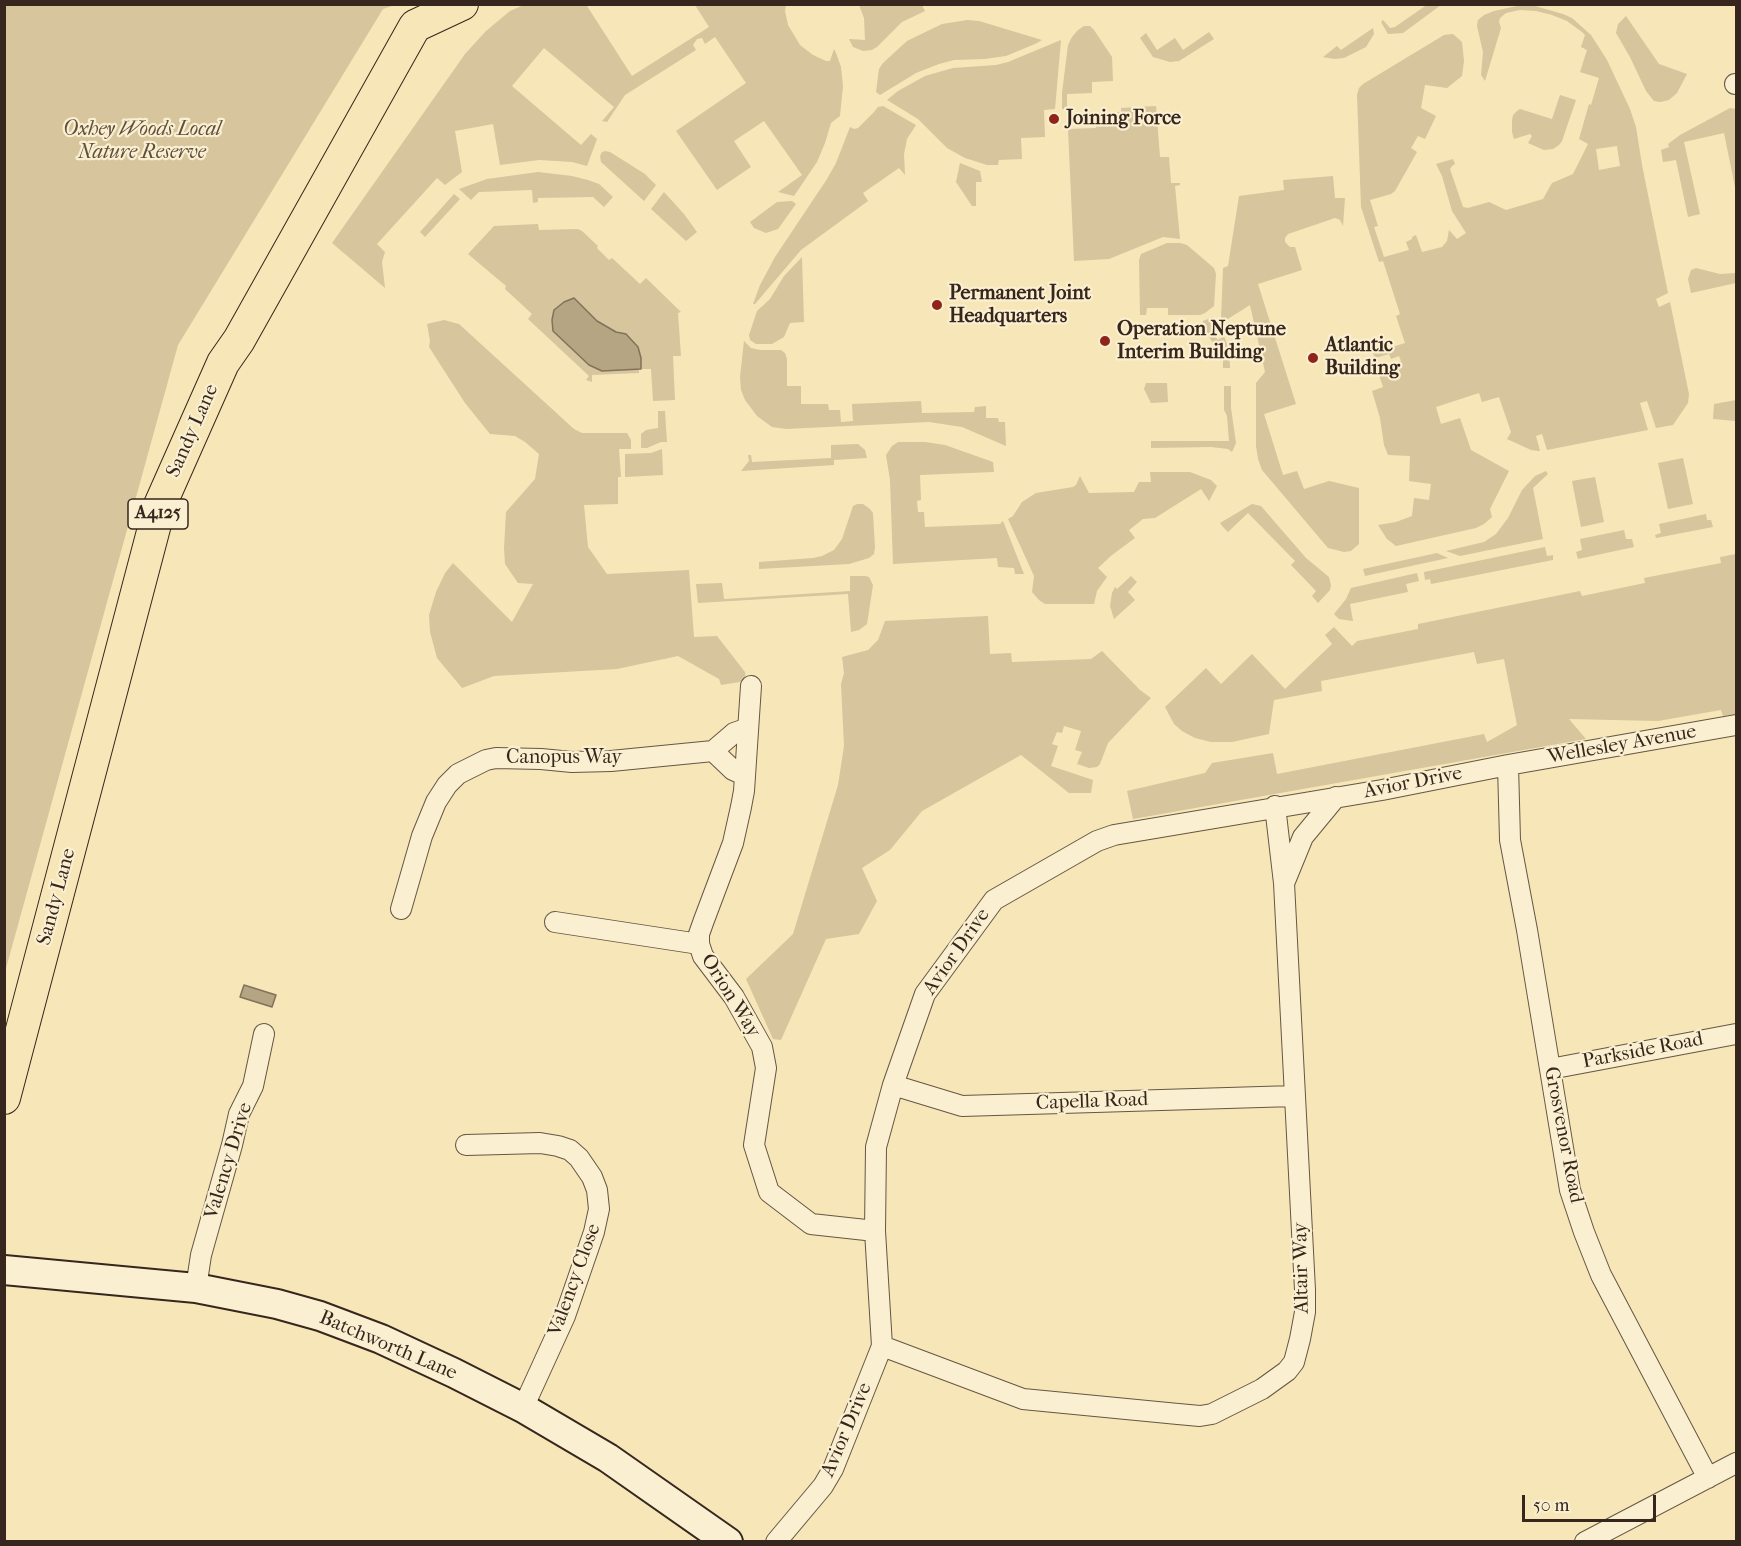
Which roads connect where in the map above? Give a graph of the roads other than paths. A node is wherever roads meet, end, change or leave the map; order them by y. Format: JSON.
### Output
{"nodes":[{"id":1,"x":462,"y":4,"type":"edge"},
{"id":2,"x":751,"y":686,"type":"dead end"},
{"id":3,"x":1737,"y":725,"type":"edge"},
{"id":4,"x":748,"y":728,"type":"junction"},
{"id":5,"x":713,"y":751,"type":"junction"},
{"id":6,"x":1508,"y":765,"type":"junction"},
{"id":7,"x":744,"y":775,"type":"junction"},
{"id":8,"x":1336,"y":797,"type":"junction"},
{"id":9,"x":1275,"y":806,"type":"junction"},
{"id":10,"x":1284,"y":884,"type":"junction"},
{"id":11,"x":401,"y":909,"type":"dead end"},
{"id":12,"x":555,"y":922,"type":"dead end"},
{"id":13,"x":699,"y":944,"type":"junction"},
{"id":14,"x":264,"y":1034,"type":"dead end"},
{"id":15,"x":1737,"y":1034,"type":"edge"},
{"id":16,"x":1550,"y":1069,"type":"junction"},
{"id":17,"x":893,"y":1085,"type":"junction"},
{"id":18,"x":1294,"y":1096,"type":"junction"},
{"id":19,"x":4,"y":1098,"type":"edge"},
{"id":20,"x":466,"y":1145,"type":"dead end"},
{"id":21,"x":875,"y":1231,"type":"junction"},
{"id":22,"x":4,"y":1270,"type":"edge"},
{"id":23,"x":196,"y":1288,"type":"junction"},
{"id":24,"x":882,"y":1346,"type":"junction"},
{"id":25,"x":523,"y":1408,"type":"junction"},
{"id":26,"x":1737,"y":1463,"type":"edge"},
{"id":27,"x":1708,"y":1478,"type":"junction"},
{"id":28,"x":715,"y":1538,"type":"edge"},
{"id":29,"x":776,"y":1542,"type":"edge"},
{"id":30,"x":1586,"y":1542,"type":"edge"}],
"edges":[{"from":1,"to":19,"type":"main road","name":"Sandy Lane","number":"A4125"},
{"from":2,"to":4,"type":"street","name":"Orion Way"},
{"from":3,"to":6,"type":"street","name":"Wellesley Avenue"},
{"from":4,"to":5,"type":"street"},
{"from":4,"to":7,"type":"street","name":"Orion Way"},
{"from":5,"to":7,"type":"street"},
{"from":5,"to":11,"type":"street","name":"Canopus Way"},
{"from":6,"to":8,"type":"street","name":"Avior Drive"},
{"from":6,"to":16,"type":"street","name":"Grosvenor Road"},
{"from":7,"to":13,"type":"street","name":"Orion Way"},
{"from":8,"to":9,"type":"street","name":"Avior Drive"},
{"from":8,"to":10,"type":"street"},
{"from":9,"to":10,"type":"street","name":"Altair Way"},
{"from":9,"to":17,"type":"street","name":"Avior Drive"},
{"from":10,"to":18,"type":"street","name":"Altair Way"},
{"from":12,"to":13,"type":"street"},
{"from":13,"to":21,"type":"street","name":"Orion Way"},
{"from":14,"to":23,"type":"street","name":"Valency Drive"},
{"from":15,"to":16,"type":"street","name":"Parkside Road"},
{"from":16,"to":27,"type":"street","name":"Grosvenor Road"},
{"from":17,"to":18,"type":"street","name":"Capella Road"},
{"from":17,"to":21,"type":"street","name":"Avior Drive"},
{"from":18,"to":24,"type":"street","name":"Altair Way"},
{"from":20,"to":25,"type":"street","name":"Valency Close"},
{"from":21,"to":24,"type":"street","name":"Avior Drive"},
{"from":22,"to":23,"type":"street","name":"Batchworth Lane"},
{"from":23,"to":25,"type":"street","name":"Batchworth Lane"},
{"from":24,"to":29,"type":"street","name":"Avior Drive"},
{"from":25,"to":28,"type":"street","name":"Batchworth Lane"},
{"from":26,"to":27,"type":"street"},
{"from":27,"to":30,"type":"street"}]}
